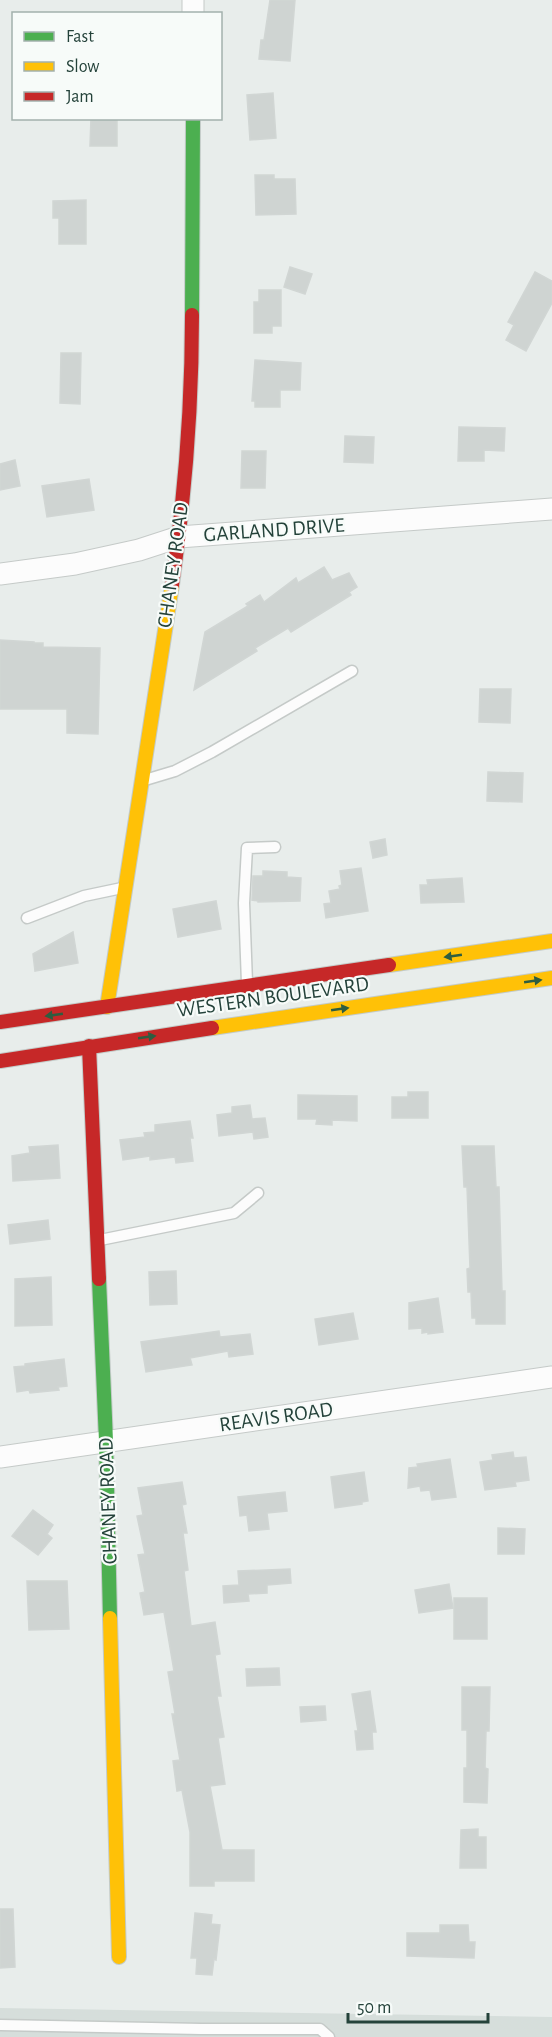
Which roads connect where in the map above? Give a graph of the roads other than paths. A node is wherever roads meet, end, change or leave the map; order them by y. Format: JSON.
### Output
{"nodes":[{"id":1,"x":193,"y":120,"type":"edge"},
{"id":2,"x":552,"y":509,"type":"edge"},
{"id":3,"x":179,"y":537,"type":"junction"},
{"id":4,"x":0,"y":574,"type":"edge"},
{"id":5,"x":352,"y":671,"type":"dead end"},
{"id":6,"x":142,"y":781,"type":"junction"},
{"id":7,"x":275,"y":847,"type":"dead end"},
{"id":8,"x":126,"y":887,"type":"junction"},
{"id":9,"x":27,"y":918,"type":"dead end"},
{"id":10,"x":552,"y":941,"type":"edge"},
{"id":11,"x":552,"y":978,"type":"edge"},
{"id":12,"x":248,"y":986,"type":"junction"},
{"id":13,"x":107,"y":1007,"type":"junction"},
{"id":14,"x":0,"y":1022,"type":"edge"},
{"id":15,"x":89,"y":1046,"type":"junction"},
{"id":16,"x":0,"y":1061,"type":"edge"},
{"id":17,"x":258,"y":1193,"type":"dead end"},
{"id":18,"x":99,"y":1240,"type":"junction"},
{"id":19,"x":552,"y":1377,"type":"edge"},
{"id":20,"x":106,"y":1441,"type":"junction"},
{"id":21,"x":0,"y":1457,"type":"edge"},
{"id":22,"x":119,"y":1957,"type":"dead end"},
{"id":23,"x":0,"y":2025,"type":"edge"},
{"id":24,"x":24,"y":2025,"type":"junction"},
{"id":25,"x":24,"y":2037,"type":"edge"},
{"id":26,"x":329,"y":2037,"type":"edge"}],
"edges":[{"from":1,"to":3,"type":"street","name":"CHANEY ROAD"},
{"from":2,"to":3,"type":"street","name":"GARLAND DRIVE"},
{"from":3,"to":4,"type":"street","name":"GARLAND DRIVE"},
{"from":3,"to":6,"type":"street","name":"CHANEY ROAD"},
{"from":5,"to":6,"type":"lane"},
{"from":6,"to":8,"type":"street","name":"CHANEY ROAD"},
{"from":7,"to":12,"type":"lane"},
{"from":8,"to":9,"type":"lane"},
{"from":8,"to":13,"type":"street","name":"CHANEY ROAD"},
{"from":10,"to":12,"type":"street","name":"WESTERN BOULEVARD","one_way":true},
{"from":15,"to":11,"type":"street","name":"WESTERN BOULEVARD","one_way":true},
{"from":12,"to":13,"type":"street","name":"WESTERN BOULEVARD"},
{"from":13,"to":14,"type":"street","name":"WESTERN BOULEVARD","one_way":true},
{"from":15,"to":16,"type":"street","name":"WESTERN BOULEVARD"},
{"from":15,"to":18,"type":"street","name":"CHANEY ROAD"},
{"from":17,"to":18,"type":"lane"},
{"from":18,"to":20,"type":"street","name":"CHANEY ROAD"},
{"from":19,"to":20,"type":"street","name":"REAVIS ROAD"},
{"from":20,"to":21,"type":"street","name":"REAVIS ROAD"},
{"from":20,"to":22,"type":"street","name":"CHANEY ROAD"},
{"from":23,"to":24,"type":"lane"},
{"from":24,"to":25,"type":"lane"},
{"from":24,"to":26,"type":"lane"}]}
